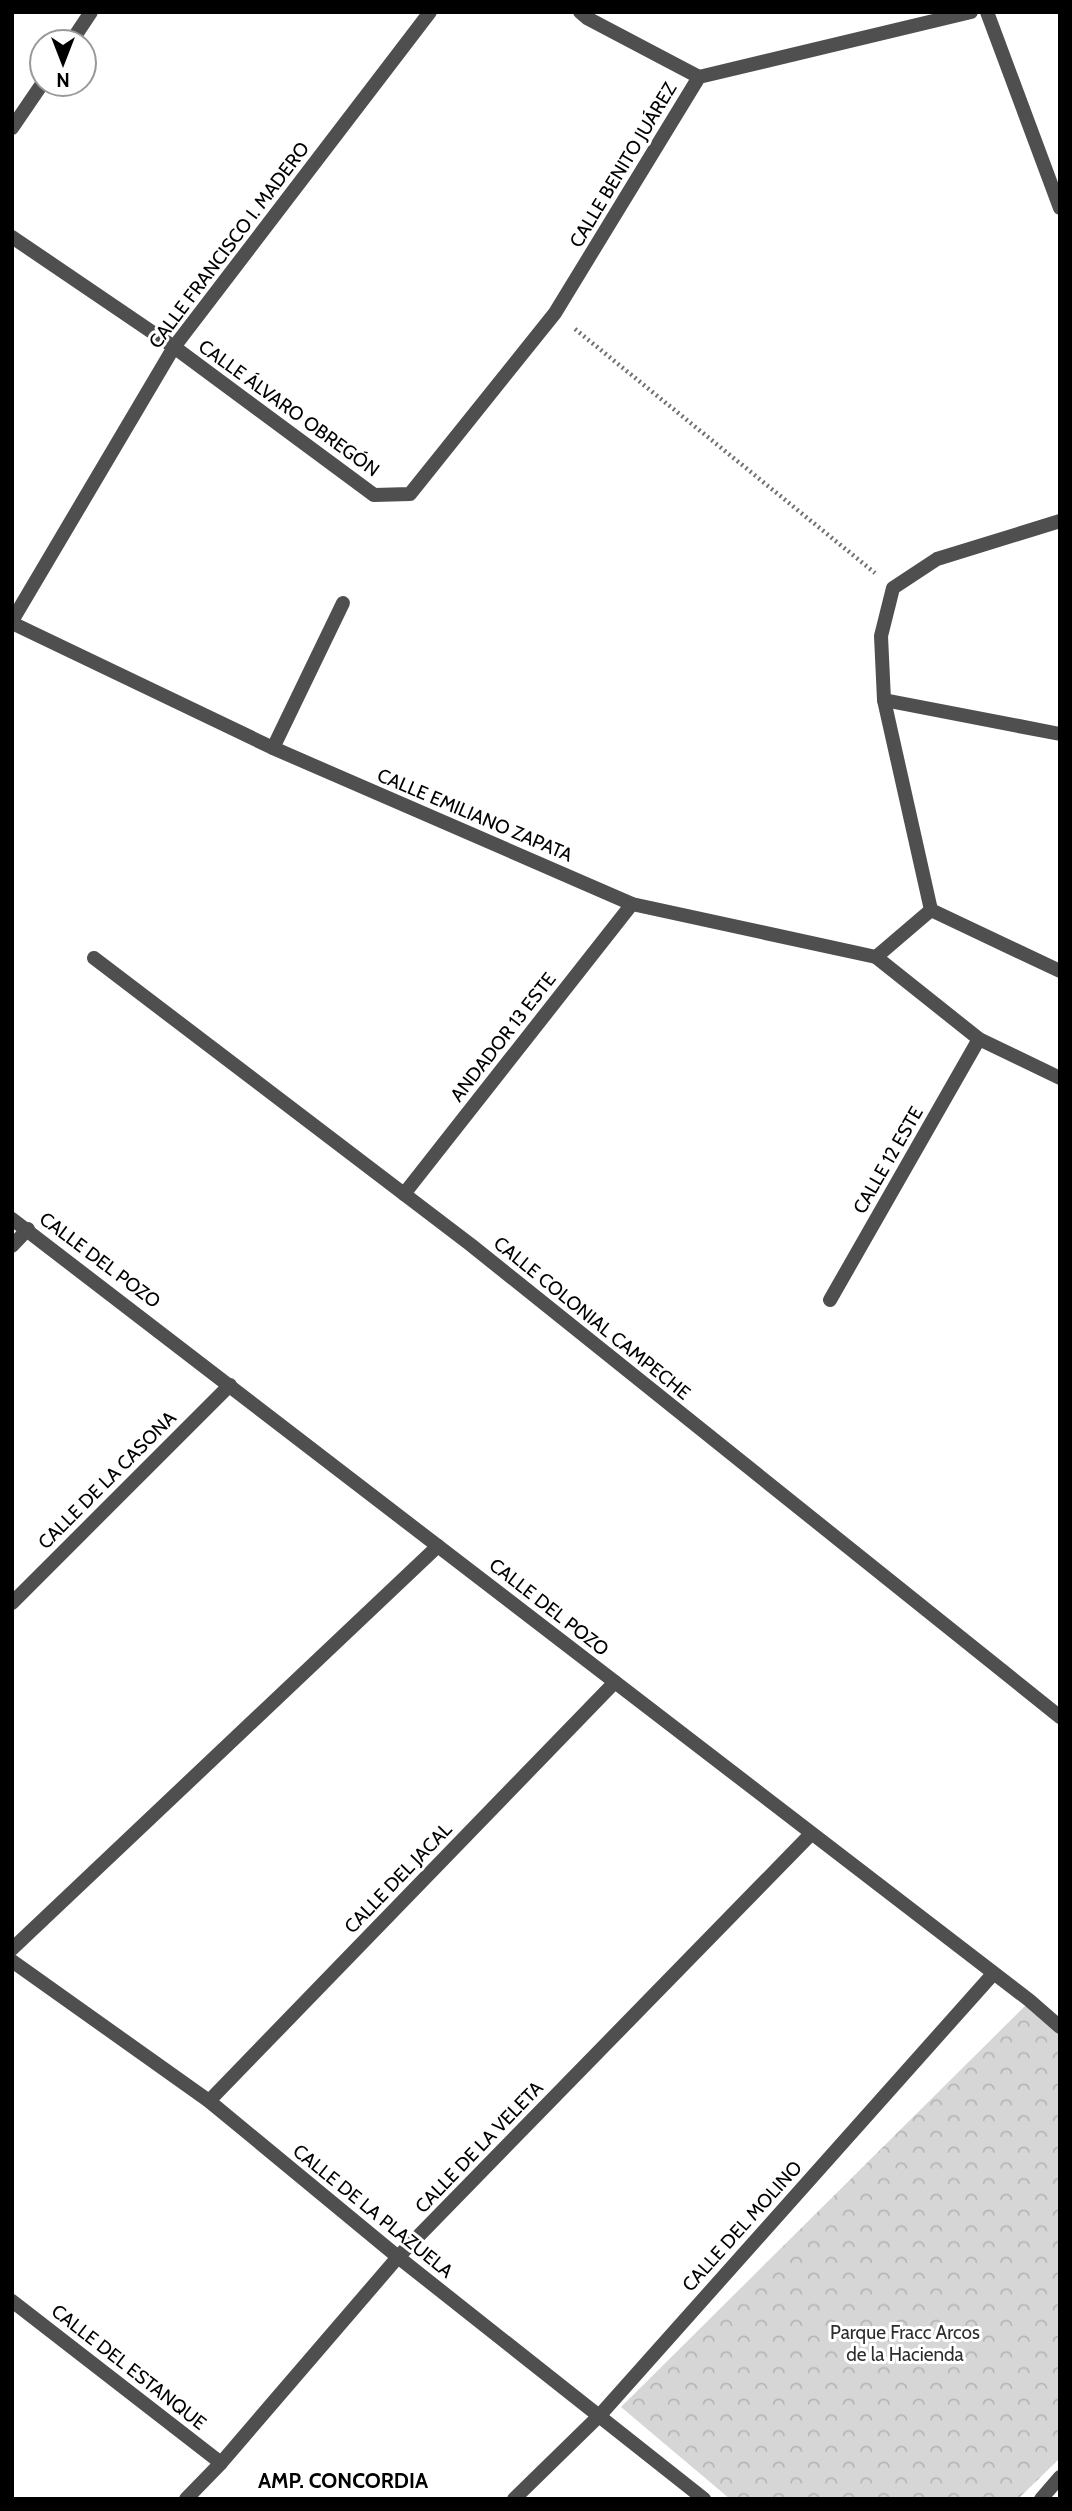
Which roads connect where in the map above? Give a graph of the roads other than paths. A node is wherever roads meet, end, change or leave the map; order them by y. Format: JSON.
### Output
{"nodes":[{"id":1,"x":91,"y":12,"type":"edge"},
{"id":2,"x":430,"y":12,"type":"edge"},
{"id":3,"x":580,"y":12,"type":"edge"},
{"id":4,"x":971,"y":12,"type":"edge"},
{"id":5,"x":987,"y":12,"type":"edge"},
{"id":6,"x":80,"y":28,"type":"edge"},
{"id":7,"x":699,"y":77,"type":"junction"},
{"id":8,"x":33,"y":98,"type":"edge"},
{"id":9,"x":12,"y":128,"type":"edge"},
{"id":10,"x":1060,"y":208,"type":"edge"},
{"id":11,"x":12,"y":237,"type":"edge"},
{"id":12,"x":174,"y":347,"type":"junction"},
{"id":13,"x":410,"y":494,"type":"joint"},
{"id":14,"x":1060,"y":521,"type":"edge"},
{"id":15,"x":343,"y":603,"type":"dead end"},
{"id":16,"x":12,"y":622,"type":"edge"},
{"id":17,"x":884,"y":700,"type":"junction"},
{"id":18,"x":1060,"y":734,"type":"edge"},
{"id":19,"x":273,"y":748,"type":"junction"},
{"id":20,"x":632,"y":904,"type":"junction"},
{"id":21,"x":930,"y":910,"type":"junction"},
{"id":22,"x":876,"y":957,"type":"junction"},
{"id":23,"x":94,"y":958,"type":"dead end"},
{"id":24,"x":1060,"y":971,"type":"edge"},
{"id":25,"x":979,"y":1039,"type":"junction"},
{"id":26,"x":1060,"y":1078,"type":"edge"},
{"id":27,"x":404,"y":1194,"type":"junction"},
{"id":28,"x":12,"y":1219,"type":"edge"},
{"id":29,"x":28,"y":1229,"type":"junction"},
{"id":30,"x":12,"y":1246,"type":"edge"},
{"id":31,"x":830,"y":1300,"type":"dead end"},
{"id":32,"x":230,"y":1385,"type":"junction"},
{"id":33,"x":439,"y":1546,"type":"junction"},
{"id":34,"x":12,"y":1603,"type":"edge"},
{"id":35,"x":615,"y":1682,"type":"junction"},
{"id":36,"x":1060,"y":1717,"type":"edge"},
{"id":37,"x":811,"y":1834,"type":"junction"},
{"id":38,"x":12,"y":1949,"type":"edge"},
{"id":39,"x":12,"y":1961,"type":"edge"},
{"id":40,"x":993,"y":1974,"type":"junction"},
{"id":41,"x":1060,"y":2027,"type":"edge"},
{"id":42,"x":209,"y":2101,"type":"junction"},
{"id":43,"x":398,"y":2257,"type":"junction"},
{"id":44,"x":12,"y":2301,"type":"edge"},
{"id":45,"x":600,"y":2415,"type":"junction"},
{"id":46,"x":221,"y":2463,"type":"junction"},
{"id":47,"x":1060,"y":2477,"type":"edge"},
{"id":48,"x":186,"y":2499,"type":"edge"},
{"id":49,"x":514,"y":2499,"type":"edge"},
{"id":50,"x":704,"y":2499,"type":"edge"},
{"id":51,"x":1041,"y":2499,"type":"edge"}],
"edges":[{"from":1,"to":6,"type":"street"},
{"from":2,"to":12,"type":"street","name":"CALLE FRANCISCO I. MADERO"},
{"from":3,"to":7,"type":"street"},
{"from":4,"to":7,"type":"street","name":"CALLE BENITO JUÁREZ"},
{"from":5,"to":10,"type":"street"},
{"from":7,"to":13,"type":"street","name":"CALLE BENITO JUÁREZ"},
{"from":8,"to":9,"type":"street"},
{"from":11,"to":12,"type":"street","name":"CALLE ÁLVARO OBREGÓN"},
{"from":12,"to":13,"type":"street","name":"CALLE ÁLVARO OBREGÓN"},
{"from":12,"to":16,"type":"street","name":"CALLE FRANCISCO I. MADERO"},
{"from":14,"to":17,"type":"street"},
{"from":15,"to":19,"type":"street"},
{"from":16,"to":19,"type":"street","name":"CALLE EMILIANO ZAPATA"},
{"from":17,"to":18,"type":"street"},
{"from":17,"to":21,"type":"street"},
{"from":19,"to":20,"type":"street","name":"CALLE EMILIANO ZAPATA"},
{"from":20,"to":22,"type":"street","name":"CALLE EMILIANO ZAPATA"},
{"from":20,"to":27,"type":"street","name":"ANDADOR 13 ESTE"},
{"from":21,"to":22,"type":"street"},
{"from":21,"to":24,"type":"street"},
{"from":22,"to":25,"type":"street"},
{"from":23,"to":27,"type":"street","name":"CALLE COLONIAL CAMPECHE"},
{"from":25,"to":26,"type":"street"},
{"from":25,"to":31,"type":"street","name":"CALLE 12 ESTE"},
{"from":27,"to":36,"type":"street","name":"CALLE COLONIAL CAMPECHE"},
{"from":28,"to":29,"type":"street","name":"CALLE DEL POZO"},
{"from":29,"to":30,"type":"street"},
{"from":29,"to":32,"type":"street","name":"CALLE DEL POZO"},
{"from":32,"to":33,"type":"street","name":"CALLE DEL POZO"},
{"from":32,"to":34,"type":"street","name":"CALLE DE LA CASONA"},
{"from":33,"to":35,"type":"street","name":"CALLE DEL POZO"},
{"from":33,"to":38,"type":"street"},
{"from":35,"to":37,"type":"street","name":"CALLE DEL POZO"},
{"from":35,"to":42,"type":"street","name":"CALLE DEL JACAL"},
{"from":37,"to":40,"type":"street","name":"CALLE DEL POZO"},
{"from":37,"to":43,"type":"street","name":"CALLE DE LA VELETA"},
{"from":39,"to":42,"type":"street","name":"CALLE DE LA PLAZUELA"},
{"from":40,"to":41,"type":"street","name":"CALLE DEL POZO"},
{"from":40,"to":45,"type":"street","name":"CALLE DEL MOLINO"},
{"from":42,"to":43,"type":"street","name":"CALLE DE LA PLAZUELA"},
{"from":43,"to":45,"type":"street","name":"CALLE DE LA PLAZUELA"},
{"from":43,"to":46,"type":"street","name":"CALLE DE LA VELETA"},
{"from":44,"to":46,"type":"street","name":"CALLE DEL ESTANQUE"},
{"from":45,"to":49,"type":"street","name":"CALLE DEL MOLINO"},
{"from":45,"to":50,"type":"street","name":"CALLE DE LA PLAZUELA"},
{"from":46,"to":48,"type":"street","name":"CALLE DE LA VELETA"},
{"from":47,"to":51,"type":"street"}]}
